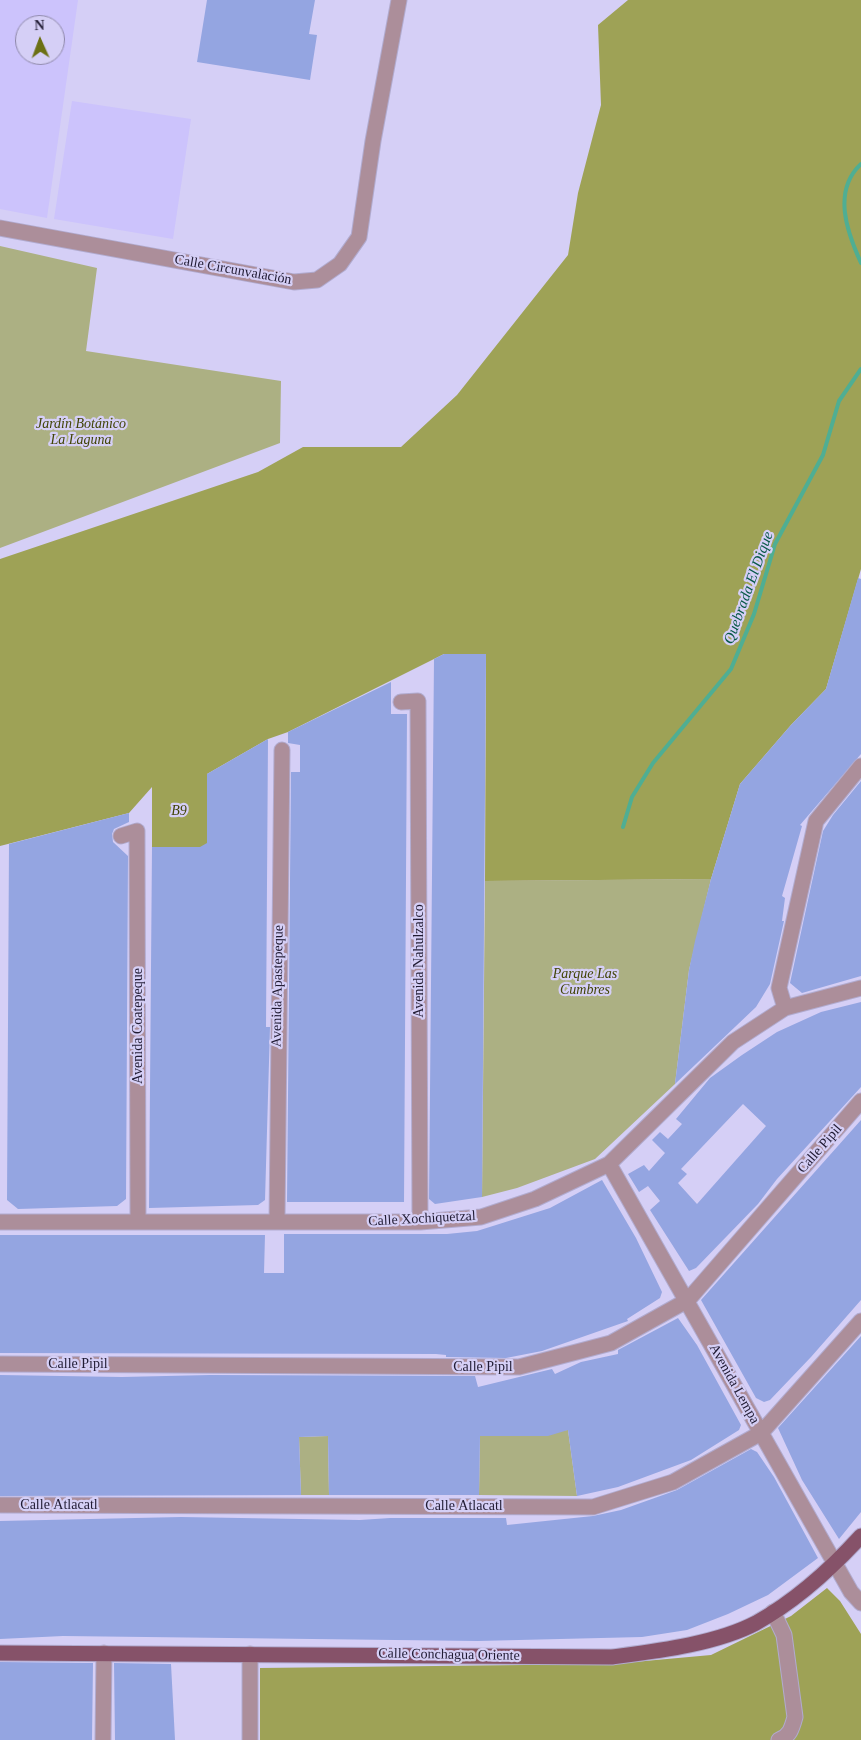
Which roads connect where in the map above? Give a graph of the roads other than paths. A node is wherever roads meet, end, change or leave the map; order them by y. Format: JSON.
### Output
{"nodes":[{"id":1,"x":399,"y":0,"type":"edge"},
{"id":2,"x":0,"y":228,"type":"edge"},
{"id":3,"x":401,"y":702,"type":"dead end"},
{"id":4,"x":282,"y":750,"type":"dead end"},
{"id":5,"x":861,"y":766,"type":"edge"},
{"id":6,"x":121,"y":836,"type":"dead end"},
{"id":7,"x":861,"y":988,"type":"edge"},
{"id":8,"x":785,"y":1008,"type":"junction"},
{"id":9,"x":861,"y":1101,"type":"edge"},
{"id":10,"x":609,"y":1164,"type":"junction"},
{"id":11,"x":138,"y":1221,"type":"junction"},
{"id":12,"x":0,"y":1222,"type":"edge"},
{"id":13,"x":276,"y":1222,"type":"junction"},
{"id":14,"x":420,"y":1222,"type":"junction"},
{"id":15,"x":688,"y":1300,"type":"junction"},
{"id":16,"x":861,"y":1321,"type":"edge"},
{"id":17,"x":0,"y":1364,"type":"edge"},
{"id":18,"x":761,"y":1433,"type":"junction"},
{"id":19,"x":0,"y":1505,"type":"edge"},
{"id":20,"x":861,"y":1536,"type":"edge"},
{"id":21,"x":836,"y":1564,"type":"junction"},
{"id":22,"x":861,"y":1603,"type":"edge"},
{"id":23,"x":773,"y":1612,"type":"junction"},
{"id":24,"x":0,"y":1652,"type":"edge"},
{"id":25,"x":104,"y":1654,"type":"junction"},
{"id":26,"x":250,"y":1654,"type":"junction"},
{"id":27,"x":103,"y":1740,"type":"edge"},
{"id":28,"x":250,"y":1740,"type":"edge"},
{"id":29,"x":779,"y":1740,"type":"edge"}],
"edges":[{"from":1,"to":2,"type":"street","name":"Calle Circunvalación"},
{"from":3,"to":14,"type":"street","name":"Avenida Nahulzalco"},
{"from":4,"to":13,"type":"street","name":"Avenida Apastepeque"},
{"from":5,"to":8,"type":"street"},
{"from":6,"to":11,"type":"street","name":"Avenida Coatepeque"},
{"from":7,"to":8,"type":"street","name":"Calle Xochiquetzal"},
{"from":8,"to":10,"type":"street","name":"Calle Xochiquetzal"},
{"from":9,"to":15,"type":"street","name":"Calle Pipil"},
{"from":10,"to":14,"type":"street","name":"Calle Xochiquetzal"},
{"from":10,"to":15,"type":"street","name":"Avenida Lempa"},
{"from":11,"to":12,"type":"street","name":"Calle Xochiquetzal"},
{"from":11,"to":13,"type":"street","name":"Calle Xochiquetzal"},
{"from":13,"to":14,"type":"street","name":"Calle Xochiquetzal"},
{"from":15,"to":17,"type":"street","name":"Calle Pipil"},
{"from":15,"to":18,"type":"street","name":"Avenida Lempa"},
{"from":16,"to":18,"type":"street","name":"Calle Atlacatl"},
{"from":18,"to":19,"type":"street","name":"Calle Atlacatl"},
{"from":18,"to":21,"type":"street","name":"Avenida Lempa"},
{"from":20,"to":21,"type":"main road","name":"Calle Conchagua Oriente"},
{"from":21,"to":22,"type":"street","name":"Avenida Lempa"},
{"from":21,"to":23,"type":"main road","name":"Calle Conchagua Oriente"},
{"from":23,"to":26,"type":"main road","name":"Calle Conchagua Oriente"},
{"from":23,"to":29,"type":"street"},
{"from":24,"to":25,"type":"main road","name":"Calle Conchagua Oriente"},
{"from":25,"to":26,"type":"main road","name":"Calle Conchagua Oriente"},
{"from":25,"to":27,"type":"street"},
{"from":26,"to":28,"type":"street"}]}
